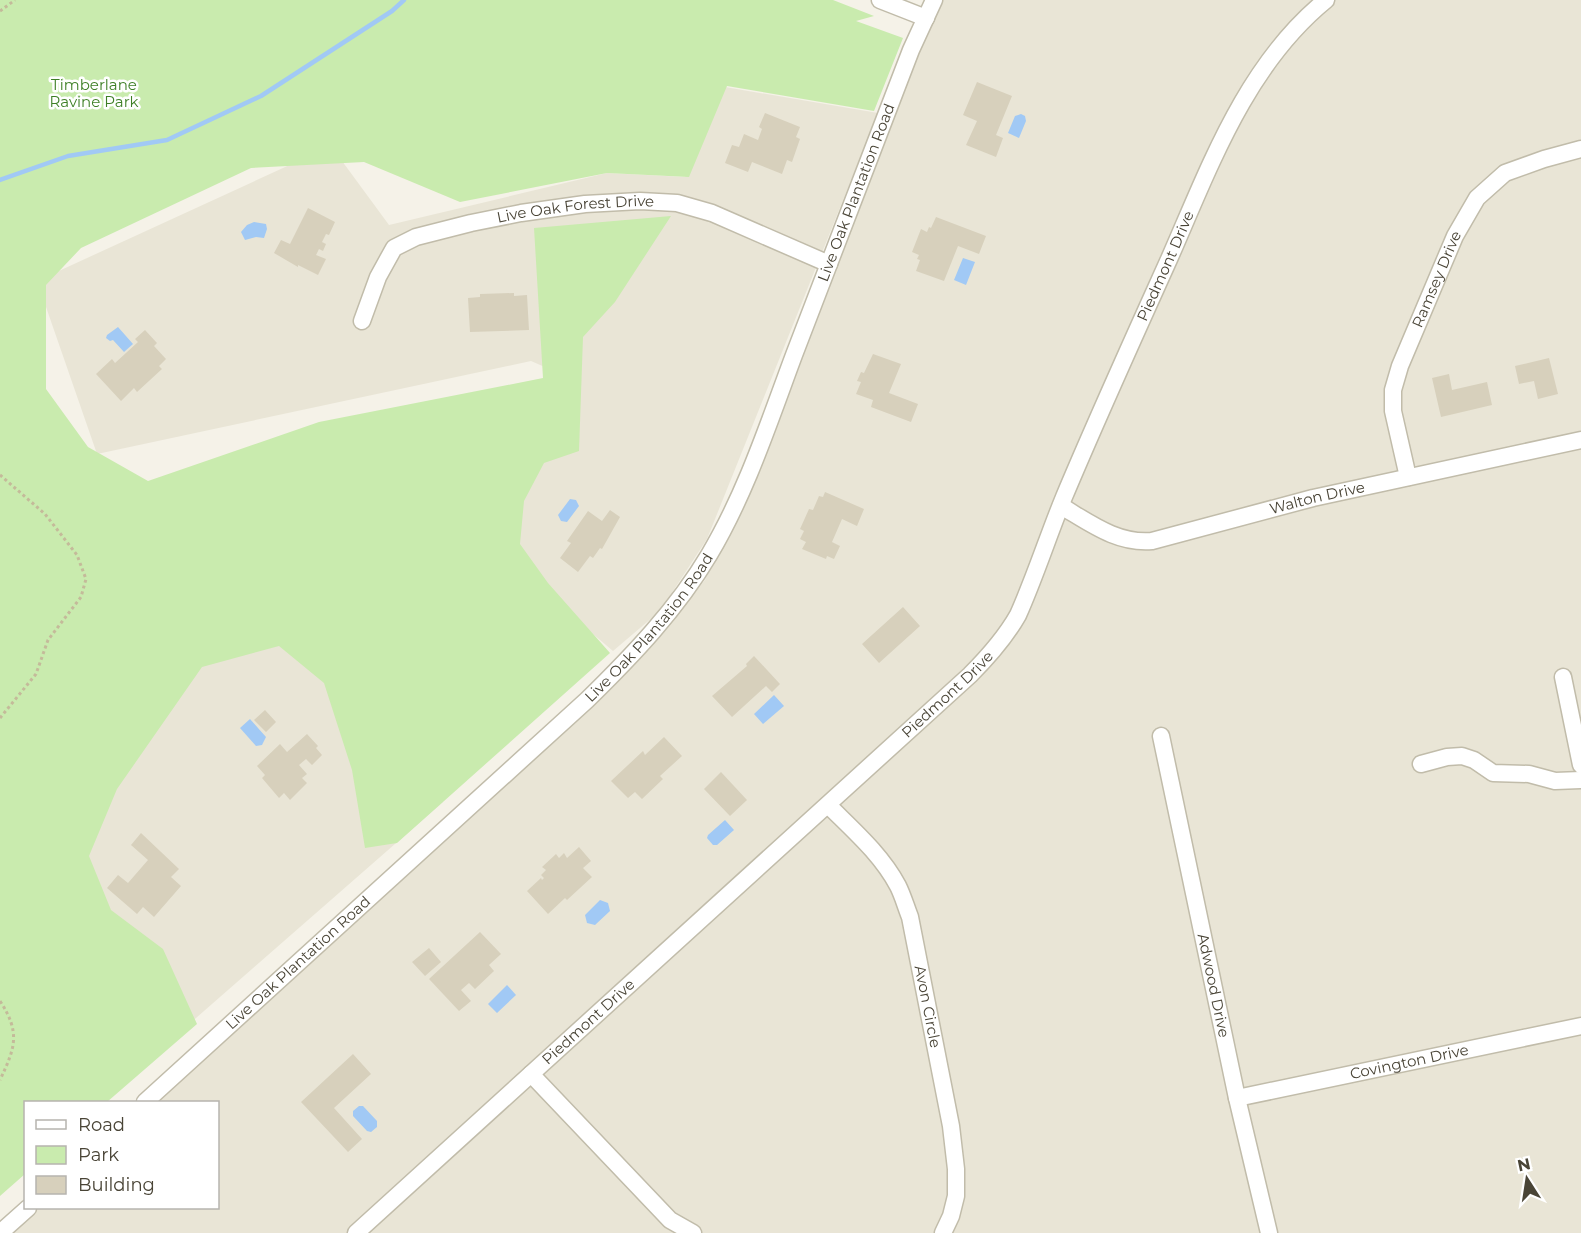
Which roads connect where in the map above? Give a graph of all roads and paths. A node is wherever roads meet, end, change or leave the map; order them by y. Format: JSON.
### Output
{"nodes":[{"id":1,"x":15,"y":0,"type":"edge"},
{"id":2,"x":880,"y":0,"type":"edge"},
{"id":3,"x":934,"y":0,"type":"edge"},
{"id":4,"x":1326,"y":0,"type":"edge"},
{"id":5,"x":0,"y":11,"type":"edge"},
{"id":6,"x":926,"y":18,"type":"junction"},
{"id":7,"x":1581,"y":149,"type":"edge"},
{"id":8,"x":829,"y":264,"type":"junction"},
{"id":9,"x":362,"y":321,"type":"dead end"},
{"id":10,"x":1581,"y":440,"type":"edge"},
{"id":11,"x":0,"y":475,"type":"edge"},
{"id":12,"x":1408,"y":477,"type":"junction"},
{"id":13,"x":1061,"y":506,"type":"junction"},
{"id":14,"x":1563,"y":677,"type":"dead end"},
{"id":15,"x":0,"y":717,"type":"edge"},
{"id":16,"x":1161,"y":736,"type":"dead end"},
{"id":17,"x":1421,"y":764,"type":"dead end"},
{"id":18,"x":1581,"y":765,"type":"edge"},
{"id":19,"x":1581,"y":780,"type":"edge"},
{"id":20,"x":828,"y":805,"type":"junction"},
{"id":21,"x":0,"y":1001,"type":"edge"},
{"id":22,"x":1581,"y":1026,"type":"edge"},
{"id":23,"x":531,"y":1074,"type":"junction"},
{"id":24,"x":0,"y":1080,"type":"edge"},
{"id":25,"x":1237,"y":1098,"type":"junction"},
{"id":26,"x":146,"y":1101,"type":"edge"},
{"id":27,"x":27,"y":1209,"type":"edge"},
{"id":28,"x":0,"y":1233,"type":"edge"},
{"id":29,"x":356,"y":1233,"type":"edge"},
{"id":30,"x":693,"y":1233,"type":"edge"},
{"id":31,"x":943,"y":1233,"type":"edge"},
{"id":32,"x":1269,"y":1233,"type":"edge"}],
"edges":[{"from":1,"to":5,"type":"path"},
{"from":2,"to":6,"type":"street"},
{"from":3,"to":6,"type":"street","name":"Live Oak Plantation Road"},
{"from":4,"to":13,"type":"street","name":"Piedmont Drive"},
{"from":6,"to":8,"type":"street","name":"Live Oak Plantation Road"},
{"from":7,"to":12,"type":"street","name":"Ramsey Drive"},
{"from":8,"to":9,"type":"street","name":"Live Oak Forest Drive"},
{"from":8,"to":26,"type":"street","name":"Live Oak Plantation Road"},
{"from":10,"to":12,"type":"street","name":"Walton Drive"},
{"from":11,"to":15,"type":"path"},
{"from":12,"to":13,"type":"street","name":"Walton Drive"},
{"from":13,"to":20,"type":"street","name":"Piedmont Drive"},
{"from":14,"to":18,"type":"street"},
{"from":16,"to":25,"type":"street","name":"Adwood Drive"},
{"from":17,"to":19,"type":"street"},
{"from":20,"to":23,"type":"street","name":"Piedmont Drive"},
{"from":20,"to":31,"type":"street","name":"Avon Circle"},
{"from":21,"to":24,"type":"path"},
{"from":22,"to":25,"type":"street","name":"Covington Drive"},
{"from":23,"to":29,"type":"street","name":"Piedmont Drive"},
{"from":23,"to":30,"type":"street"},
{"from":25,"to":32,"type":"street","name":"Adwood Drive"},
{"from":27,"to":28,"type":"street"}]}
